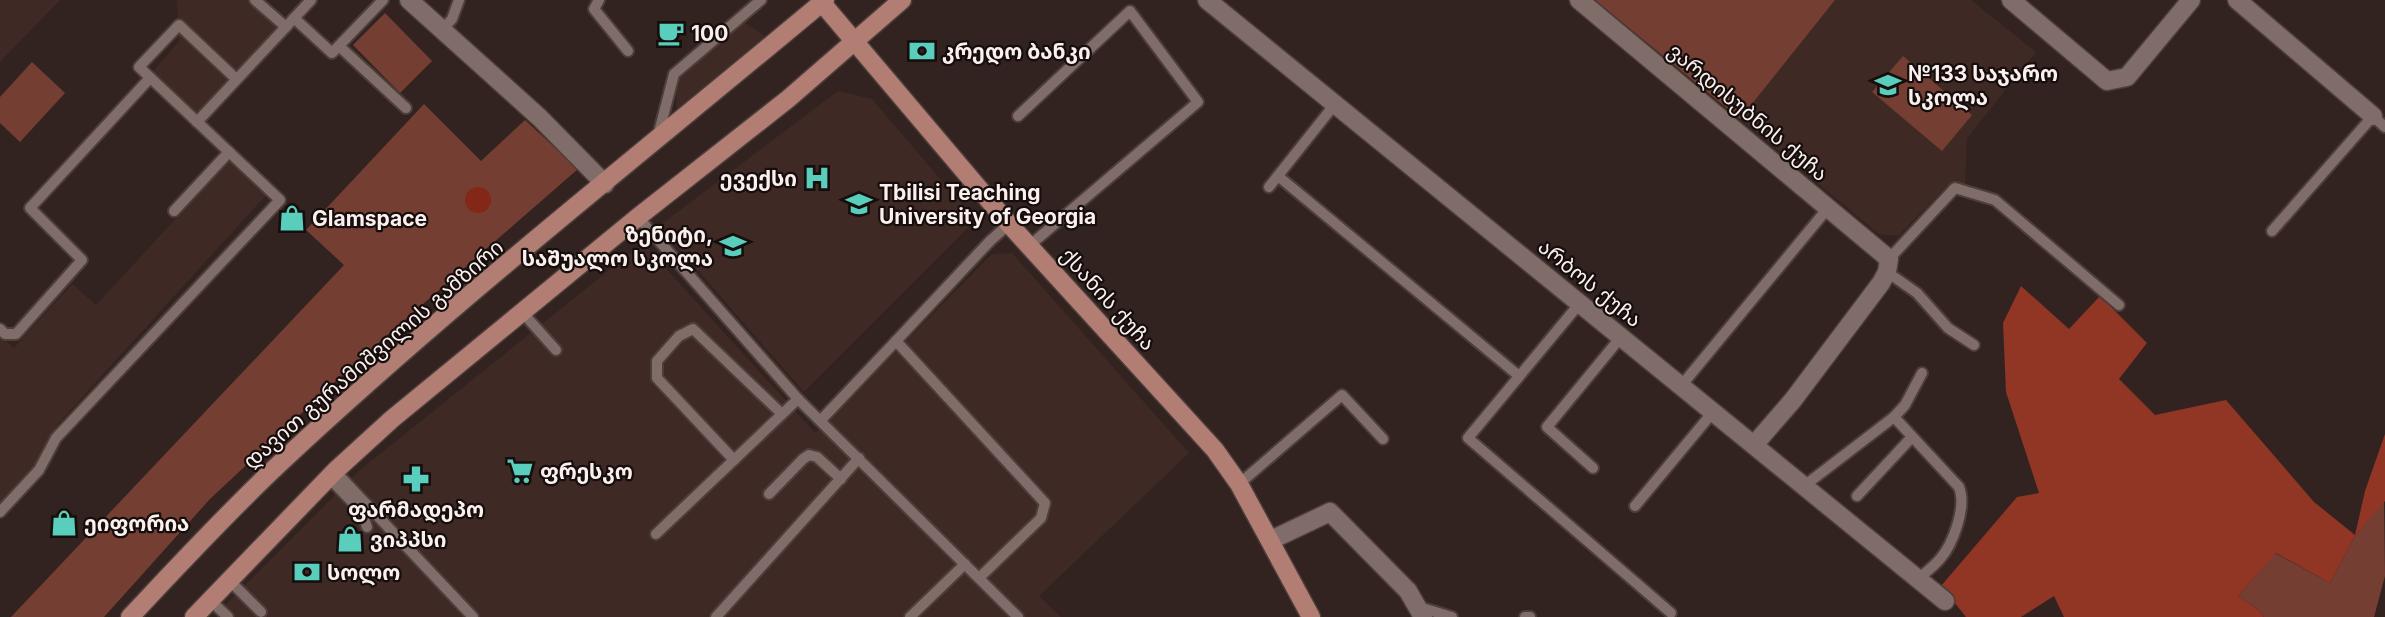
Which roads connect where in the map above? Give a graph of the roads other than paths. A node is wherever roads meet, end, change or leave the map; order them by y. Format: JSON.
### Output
{"nodes":[{"id":1,"x":255,"y":0,"type":"edge"},
{"id":2,"x":312,"y":0,"type":"edge"},
{"id":3,"x":382,"y":0,"type":"edge"},
{"id":4,"x":409,"y":0,"type":"edge"},
{"id":5,"x":459,"y":0,"type":"edge"},
{"id":6,"x":599,"y":0,"type":"edge"},
{"id":7,"x":761,"y":0,"type":"edge"},
{"id":8,"x":902,"y":0,"type":"edge"},
{"id":9,"x":1207,"y":0,"type":"edge"},
{"id":10,"x":1579,"y":0,"type":"edge"},
{"id":11,"x":2011,"y":0,"type":"edge"},
{"id":12,"x":2191,"y":0,"type":"edge"},
{"id":13,"x":2237,"y":0,"type":"edge"},
{"id":14,"x":822,"y":1,"type":"edge"},
{"id":15,"x":294,"y":18,"type":"junction"},
{"id":16,"x":286,"y":27,"type":"junction"},
{"id":17,"x":443,"y":29,"type":"junction"},
{"id":18,"x":855,"y":42,"type":"junction"},
{"id":19,"x":339,"y":45,"type":"junction"},
{"id":20,"x":628,"y":51,"type":"dead end"},
{"id":21,"x":232,"y":75,"type":"dead end"},
{"id":22,"x":150,"y":78,"type":"junction"},
{"id":23,"x":1335,"y":104,"type":"junction"},
{"id":24,"x":406,"y":108,"type":"dead end"},
{"id":25,"x":1018,"y":116,"type":"dead end"},
{"id":26,"x":197,"y":122,"type":"junction"},
{"id":27,"x":2379,"y":122,"type":"edge"},
{"id":28,"x":658,"y":136,"type":"junction"},
{"id":29,"x":230,"y":152,"type":"junction"},
{"id":30,"x":1278,"y":176,"type":"junction"},
{"id":31,"x":604,"y":184,"type":"junction"},
{"id":32,"x":1269,"y":187,"type":"dead end"},
{"id":33,"x":1828,"y":208,"type":"junction"},
{"id":34,"x":174,"y":211,"type":"dead end"},
{"id":35,"x":638,"y":217,"type":"junction"},
{"id":36,"x":1010,"y":224,"type":"junction"},
{"id":37,"x":2272,"y":231,"type":"dead end"},
{"id":38,"x":1029,"y":246,"type":"junction"},
{"id":39,"x":1888,"y":266,"type":"junction"},
{"id":40,"x":1580,"y":303,"type":"junction"},
{"id":41,"x":2119,"y":305,"type":"dead end"},
{"id":42,"x":522,"y":312,"type":"junction"},
{"id":43,"x":0,"y":329,"type":"edge"},
{"id":44,"x":1621,"y":337,"type":"junction"},
{"id":45,"x":896,"y":341,"type":"junction"},
{"id":46,"x":1974,"y":345,"type":"dead end"},
{"id":47,"x":556,"y":350,"type":"dead end"},
{"id":48,"x":1922,"y":373,"type":"dead end"},
{"id":49,"x":1519,"y":376,"type":"junction"},
{"id":50,"x":1681,"y":386,"type":"junction"},
{"id":51,"x":798,"y":399,"type":"junction"},
{"id":52,"x":1713,"y":412,"type":"junction"},
{"id":53,"x":782,"y":414,"type":"junction"},
{"id":54,"x":1894,"y":417,"type":"junction"},
{"id":55,"x":821,"y":420,"type":"junction"},
{"id":56,"x":1912,"y":437,"type":"junction"},
{"id":57,"x":1383,"y":439,"type":"dead end"},
{"id":58,"x":1754,"y":445,"type":"junction"},
{"id":59,"x":859,"y":458,"type":"junction"},
{"id":60,"x":734,"y":460,"type":"junction"},
{"id":61,"x":1593,"y":468,"type":"dead end"},
{"id":62,"x":332,"y":475,"type":"junction"},
{"id":63,"x":841,"y":479,"type":"junction"},
{"id":64,"x":1239,"y":484,"type":"junction"},
{"id":65,"x":1804,"y":486,"type":"junction"},
{"id":66,"x":769,"y":494,"type":"dead end"},
{"id":67,"x":1857,"y":496,"type":"dead end"},
{"id":68,"x":1635,"y":506,"type":"dead end"},
{"id":69,"x":0,"y":512,"type":"edge"},
{"id":70,"x":367,"y":527,"type":"dead end"},
{"id":71,"x":656,"y":534,"type":"dead end"},
{"id":72,"x":1271,"y":540,"type":"junction"},
{"id":73,"x":965,"y":564,"type":"junction"},
{"id":74,"x":979,"y":578,"type":"junction"},
{"id":75,"x":1918,"y":579,"type":"junction"},
{"id":76,"x":229,"y":580,"type":"junction"},
{"id":77,"x":210,"y":600,"type":"junction"},
{"id":78,"x":1944,"y":601,"type":"dead end"},
{"id":79,"x":261,"y":612,"type":"dead end"},
{"id":80,"x":1421,"y":612,"type":"edge"},
{"id":81,"x":1671,"y":613,"type":"dead end"},
{"id":82,"x":130,"y":617,"type":"edge"},
{"id":83,"x":194,"y":617,"type":"edge"},
{"id":84,"x":228,"y":617,"type":"edge"},
{"id":85,"x":473,"y":617,"type":"edge"},
{"id":86,"x":716,"y":617,"type":"edge"},
{"id":87,"x":910,"y":617,"type":"edge"},
{"id":88,"x":1018,"y":617,"type":"edge"},
{"id":89,"x":1311,"y":617,"type":"edge"},
{"id":90,"x":1452,"y":617,"type":"edge"},
{"id":91,"x":1525,"y":617,"type":"edge"},
{"id":92,"x":1530,"y":617,"type":"edge"}],
"edges":[{"from":1,"to":16,"type":"lane"},
{"from":2,"to":15,"type":"lane"},
{"from":3,"to":19,"type":"lane"},
{"from":4,"to":17,"type":"street"},
{"from":5,"to":17,"type":"lane"},
{"from":6,"to":20,"type":"lane"},
{"from":7,"to":28,"type":"lane"},
{"from":8,"to":18,"type":"main road"},
{"from":9,"to":23,"type":"street","name":"არბოს ქუჩა"},
{"from":10,"to":33,"type":"street","name":"ვარდისუბნის ქუჩა"},
{"from":11,"to":12,"type":"street"},
{"from":13,"to":27,"type":"street"},
{"from":14,"to":18,"type":"main road","name":"ქსანის ქუჩა"},
{"from":14,"to":28,"type":"main road","name":"დავით გურამიშვილის გამზირი"},
{"from":15,"to":16,"type":"lane"},
{"from":15,"to":19,"type":"lane"},
{"from":16,"to":26,"type":"lane"},
{"from":17,"to":31,"type":"street"},
{"from":18,"to":35,"type":"main road"},
{"from":18,"to":36,"type":"main road","name":"ქსანის ქუჩა"},
{"from":19,"to":24,"type":"lane"},
{"from":21,"to":22,"type":"lane"},
{"from":22,"to":26,"type":"lane"},
{"from":22,"to":43,"type":"lane"},
{"from":23,"to":30,"type":"lane"},
{"from":23,"to":40,"type":"street","name":"არბოს ქუჩა"},
{"from":25,"to":38,"type":"lane"},
{"from":26,"to":29,"type":"lane"},
{"from":27,"to":37,"type":"lane"},
{"from":28,"to":31,"type":"main road","name":"დავით გურამიშვილის გამზირი"},
{"from":29,"to":34,"type":"lane"},
{"from":29,"to":69,"type":"lane"},
{"from":30,"to":32,"type":"lane"},
{"from":30,"to":49,"type":"lane"},
{"from":31,"to":82,"type":"main road","name":"დავით გურამიშვილის გამზირი"},
{"from":33,"to":39,"type":"street","name":"ვარდისუბნის ქუჩა"},
{"from":33,"to":50,"type":"lane"},
{"from":35,"to":42,"type":"main road"},
{"from":35,"to":51,"type":"lane"},
{"from":36,"to":38,"type":"main road","name":"ქსანის ქუჩა"},
{"from":36,"to":45,"type":"lane"},
{"from":38,"to":64,"type":"main road","name":"ქსანის ქუჩა"},
{"from":39,"to":41,"type":"lane"},
{"from":39,"to":46,"type":"lane"},
{"from":39,"to":58,"type":"street"},
{"from":40,"to":44,"type":"street","name":"არბოს ქუჩა"},
{"from":40,"to":49,"type":"lane"},
{"from":42,"to":47,"type":"lane"},
{"from":42,"to":62,"type":"main road"},
{"from":44,"to":50,"type":"street","name":"არბოს ქუჩა"},
{"from":44,"to":61,"type":"lane"},
{"from":45,"to":55,"type":"lane"},
{"from":45,"to":74,"type":"lane"},
{"from":48,"to":54,"type":"lane"},
{"from":49,"to":81,"type":"lane"},
{"from":50,"to":52,"type":"street","name":"არბოს ქუჩა"},
{"from":51,"to":53,"type":"lane"},
{"from":51,"to":55,"type":"lane"},
{"from":52,"to":58,"type":"street","name":"არბოს ქუჩა"},
{"from":52,"to":68,"type":"lane"},
{"from":53,"to":60,"type":"lane"},
{"from":53,"to":60,"type":"lane"},
{"from":54,"to":56,"type":"lane"},
{"from":54,"to":65,"type":"lane"},
{"from":55,"to":59,"type":"lane"},
{"from":56,"to":67,"type":"lane"},
{"from":56,"to":75,"type":"lane"},
{"from":57,"to":64,"type":"lane"},
{"from":58,"to":65,"type":"street","name":"არბოს ქუჩა"},
{"from":59,"to":63,"type":"lane"},
{"from":59,"to":73,"type":"lane"},
{"from":60,"to":71,"type":"lane"},
{"from":62,"to":70,"type":"lane"},
{"from":62,"to":76,"type":"main road"},
{"from":62,"to":85,"type":"lane"},
{"from":63,"to":66,"type":"lane"},
{"from":63,"to":86,"type":"lane"},
{"from":64,"to":72,"type":"main road","name":"ქსანის ქუჩა"},
{"from":65,"to":75,"type":"street","name":"არბოს ქუჩა"},
{"from":72,"to":80,"type":"street"},
{"from":72,"to":89,"type":"main road","name":"ქსანის ქუჩა"},
{"from":73,"to":74,"type":"lane"},
{"from":73,"to":87,"type":"lane"},
{"from":74,"to":88,"type":"lane"},
{"from":75,"to":78,"type":"street","name":"არბოს ქუჩა"},
{"from":76,"to":77,"type":"main road"},
{"from":76,"to":79,"type":"lane"},
{"from":77,"to":83,"type":"main road"},
{"from":77,"to":84,"type":"lane"},
{"from":80,"to":90,"type":"lane"},
{"from":91,"to":92,"type":"lane"}]}
